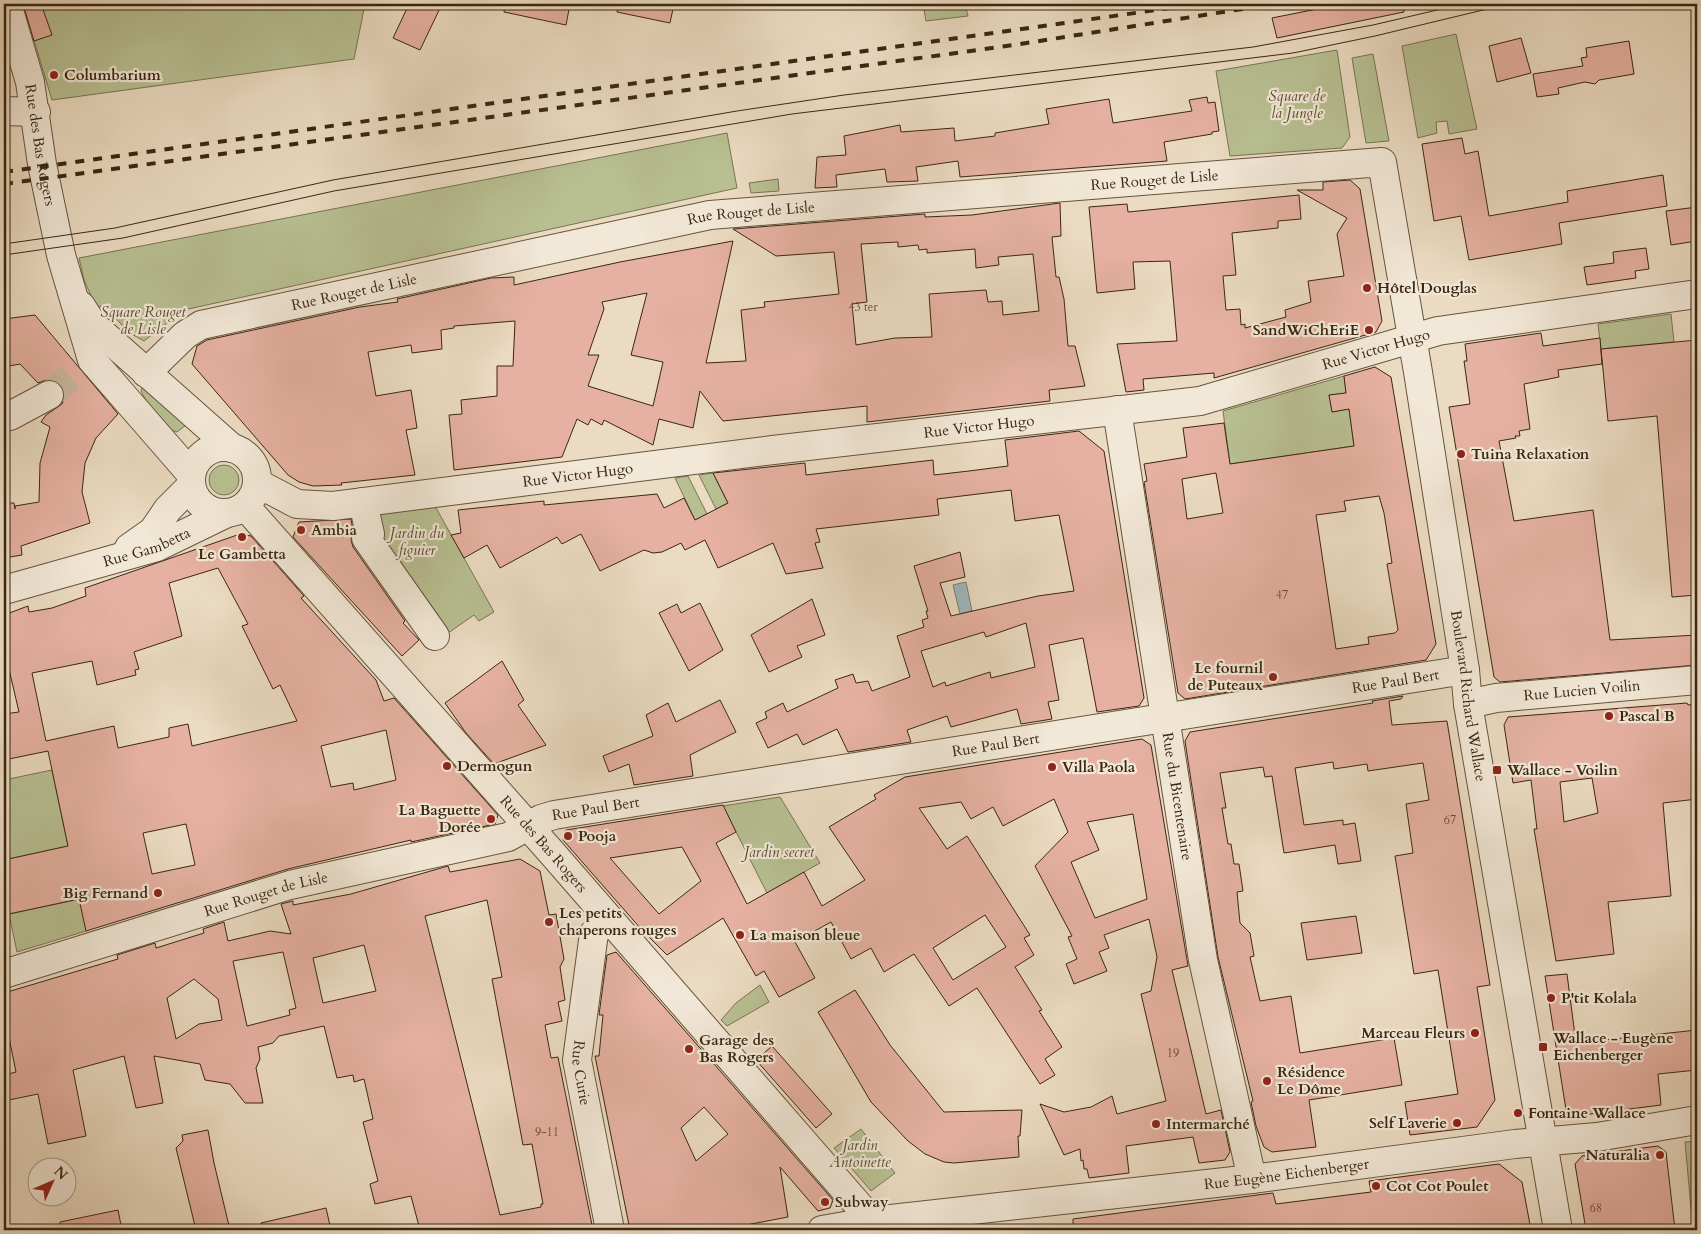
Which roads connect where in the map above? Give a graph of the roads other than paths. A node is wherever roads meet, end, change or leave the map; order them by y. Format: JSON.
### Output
{"nodes":[{"id":1,"x":7,"y":4,"type":"edge"},
{"id":2,"x":4,"y":110,"type":"edge"},
{"id":3,"x":36,"y":112,"type":"junction"},
{"id":4,"x":1382,"y":162,"type":"joint"},
{"id":5,"x":70,"y":287,"type":"junction"},
{"id":6,"x":1697,"y":294,"type":"edge"},
{"id":7,"x":1412,"y":337,"type":"junction"},
{"id":8,"x":146,"y":372,"type":"junction"},
{"id":9,"x":49,"y":395,"type":"tunnel mouth"},
{"id":10,"x":1117,"y":410,"type":"junction"},
{"id":11,"x":4,"y":417,"type":"edge"},
{"id":12,"x":232,"y":448,"type":"junction"},
{"id":13,"x":191,"y":480,"type":"junction"},
{"id":14,"x":242,"y":501,"type":"junction"},
{"id":15,"x":363,"y":502,"type":"junction"},
{"id":16,"x":66,"y":575,"type":"junction"},
{"id":17,"x":4,"y":590,"type":"edge"},
{"id":18,"x":435,"y":636,"type":"dead end"},
{"id":19,"x":1465,"y":670,"type":"junction"},
{"id":20,"x":1697,"y":680,"type":"edge"},
{"id":21,"x":1468,"y":704,"type":"junction"},
{"id":22,"x":1166,"y":718,"type":"junction"},
{"id":23,"x":530,"y":827,"type":"junction"},
{"id":24,"x":608,"y":919,"type":"junction"},
{"id":25,"x":4,"y":974,"type":"edge"},
{"id":26,"x":1697,"y":1120,"type":"edge"},
{"id":27,"x":1544,"y":1142,"type":"junction"},
{"id":28,"x":1252,"y":1180,"type":"junction"},
{"id":29,"x":876,"y":1226,"type":"edge"},
{"id":30,"x":610,"y":1230,"type":"edge"},
{"id":31,"x":822,"y":1230,"type":"edge"},
{"id":32,"x":1558,"y":1230,"type":"edge"}],
"edges":[{"from":1,"to":3,"type":"street","name":"Rue des Bas Rogers"},
{"from":2,"to":3,"type":"street"},
{"from":3,"to":5,"type":"street","name":"Rue des Bas Rogers"},
{"from":4,"to":7,"type":"street","name":"Boulevard Richard Wallace"},
{"from":4,"to":8,"type":"street","name":"Rue Rouget de Lisle"},
{"from":5,"to":8,"type":"street","name":"Rue des Bas Rogers"},
{"from":5,"to":13,"type":"street","name":"Rue des Bas Rogers"},
{"from":6,"to":7,"type":"street","name":"Rue Victor Hugo"},
{"from":7,"to":10,"type":"street","name":"Rue Victor Hugo"},
{"from":7,"to":19,"type":"street","name":"Boulevard Richard Wallace"},
{"from":8,"to":12,"type":"street","name":"Rue des Bas Rogers"},
{"from":9,"to":11,"type":"street"},
{"from":10,"to":15,"type":"street","name":"Rue Victor Hugo"},
{"from":10,"to":22,"type":"street","name":"Rue du Bicentenaire"},
{"from":12,"to":13,"type":"street"},
{"from":12,"to":14,"type":"street"},
{"from":13,"to":14,"type":"street"},
{"from":13,"to":16,"type":"street","name":"Rue Gambetta"},
{"from":14,"to":15,"type":"street","name":"Rue Victor Hugo"},
{"from":14,"to":16,"type":"street","name":"Rue Gambetta"},
{"from":14,"to":23,"type":"street","name":"Rue des Bas Rogers"},
{"from":15,"to":18,"type":"street"},
{"from":16,"to":17,"type":"street","name":"Rue Gambetta"},
{"from":19,"to":21,"type":"street","name":"Boulevard Richard Wallace"},
{"from":19,"to":22,"type":"street","name":"Rue Paul Bert"},
{"from":20,"to":21,"type":"street","name":"Rue Lucien Voilin"},
{"from":21,"to":27,"type":"street","name":"Boulevard Richard Wallace"},
{"from":22,"to":23,"type":"street","name":"Rue Paul Bert"},
{"from":22,"to":28,"type":"street","name":"Rue du Bicentenaire"},
{"from":23,"to":24,"type":"street","name":"Rue des Bas Rogers"},
{"from":23,"to":25,"type":"street","name":"Rue Rouget de Lisle"},
{"from":24,"to":29,"type":"street","name":"Rue des Bas Rogers"},
{"from":24,"to":30,"type":"street","name":"Rue Curie"},
{"from":26,"to":27,"type":"street","name":"Rue Eugène Eichenberger"},
{"from":27,"to":28,"type":"street","name":"Rue Eugène Eichenberger"},
{"from":27,"to":32,"type":"street","name":"Boulevard Richard Wallace"},
{"from":28,"to":29,"type":"street","name":"Rue Eugène Eichenberger"},
{"from":29,"to":31,"type":"street","name":"Rue Eugène Eichenberger"}]}
